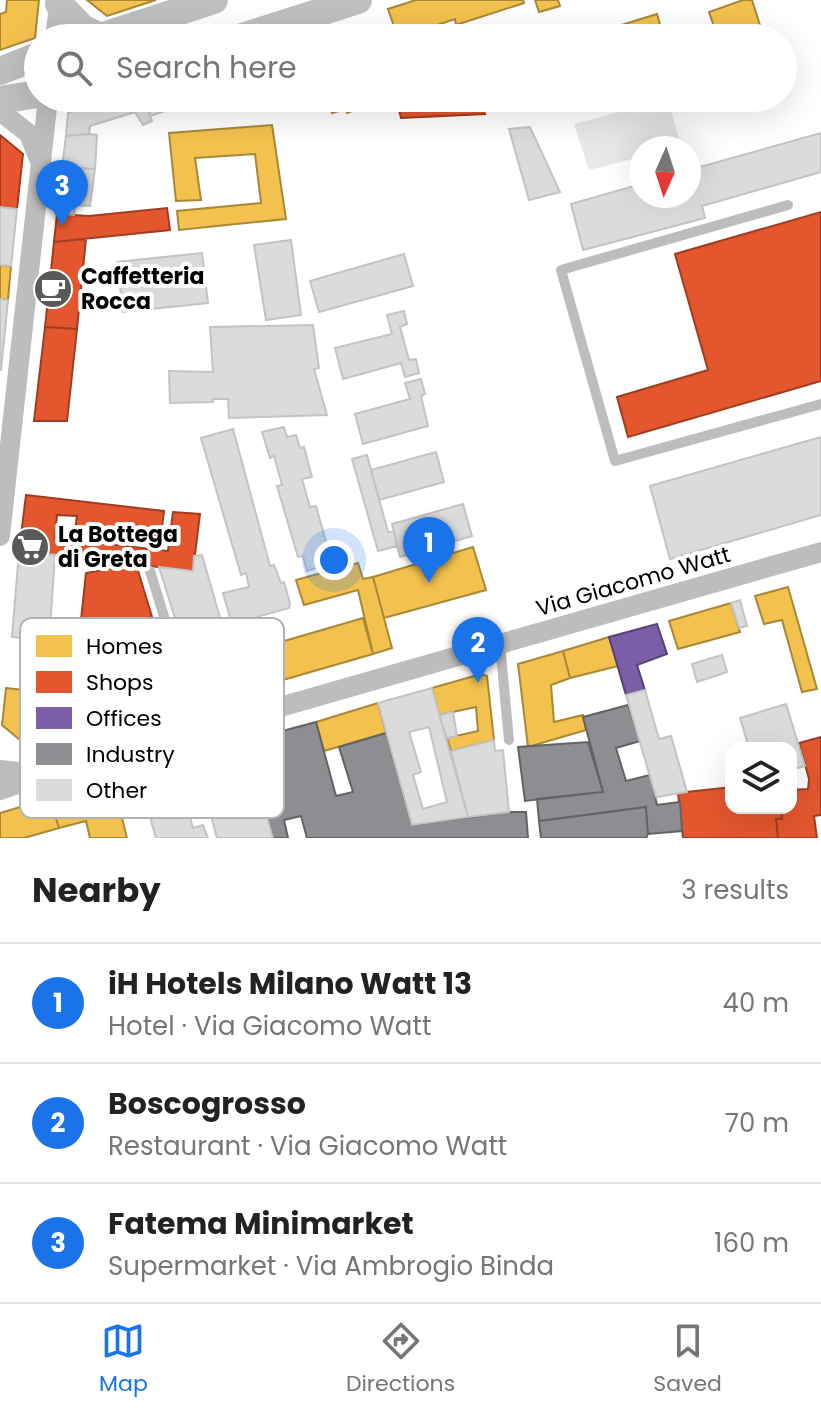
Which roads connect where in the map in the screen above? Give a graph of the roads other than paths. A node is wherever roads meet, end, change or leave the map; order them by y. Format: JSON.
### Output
{"nodes":[{"id":1,"x":214,"y":0,"type":"edge"},
{"id":2,"x":358,"y":0,"type":"edge"},
{"id":3,"x":59,"y":2,"type":"edge"},
{"id":4,"x":57,"y":24,"type":"edge"},
{"id":5,"x":78,"y":24,"type":"edge"},
{"id":6,"x":141,"y":24,"type":"edge"},
{"id":7,"x":283,"y":24,"type":"edge"},
{"id":8,"x":24,"y":62,"type":"edge"},
{"id":9,"x":0,"y":71,"type":"edge"},
{"id":10,"x":24,"y":96,"type":"edge"},
{"id":11,"x":0,"y":100,"type":"edge"},
{"id":12,"x":0,"y":111,"type":"edge"},
{"id":13,"x":46,"y":112,"type":"edge"},
{"id":14,"x":39,"y":161,"type":"junction"},
{"id":15,"x":788,"y":205,"type":"dead end"},
{"id":16,"x":821,"y":404,"type":"edge"},
{"id":17,"x":2,"y":490,"type":"edge"},
{"id":18,"x":0,"y":536,"type":"edge"},
{"id":19,"x":821,"y":552,"type":"edge"},
{"id":20,"x":150,"y":571,"type":"dead end"},
{"id":21,"x":164,"y":618,"type":"edge"},
{"id":22,"x":500,"y":644,"type":"junction"},
{"id":23,"x":284,"y":706,"type":"edge"},
{"id":24,"x":509,"y":740,"type":"dead end"},
{"id":25,"x":0,"y":770,"type":"edge"},
{"id":26,"x":20,"y":772,"type":"edge"},
{"id":27,"x":20,"y":783,"type":"edge"},
{"id":28,"x":0,"y":790,"type":"edge"}],
"edges":[{"from":1,"to":6,"type":"street"},
{"from":2,"to":7,"type":"street"},
{"from":3,"to":4,"type":"street"},
{"from":3,"to":5,"type":"street"},
{"from":8,"to":9,"type":"street"},
{"from":10,"to":11,"type":"street"},
{"from":12,"to":14,"type":"street"},
{"from":13,"to":14,"type":"street"},
{"from":14,"to":17,"type":"street"},
{"from":15,"to":16,"type":"lane"},
{"from":17,"to":18,"type":"street"},
{"from":19,"to":22,"type":"street","name":"Via Giacomo Watt"},
{"from":20,"to":21,"type":"lane"},
{"from":22,"to":23,"type":"street","name":"Via Giacomo Watt"},
{"from":22,"to":24,"type":"lane"},
{"from":25,"to":26,"type":"street","name":"Via Giacomo Watt"},
{"from":27,"to":28,"type":"street","name":"Via Giacomo Watt"}]}
